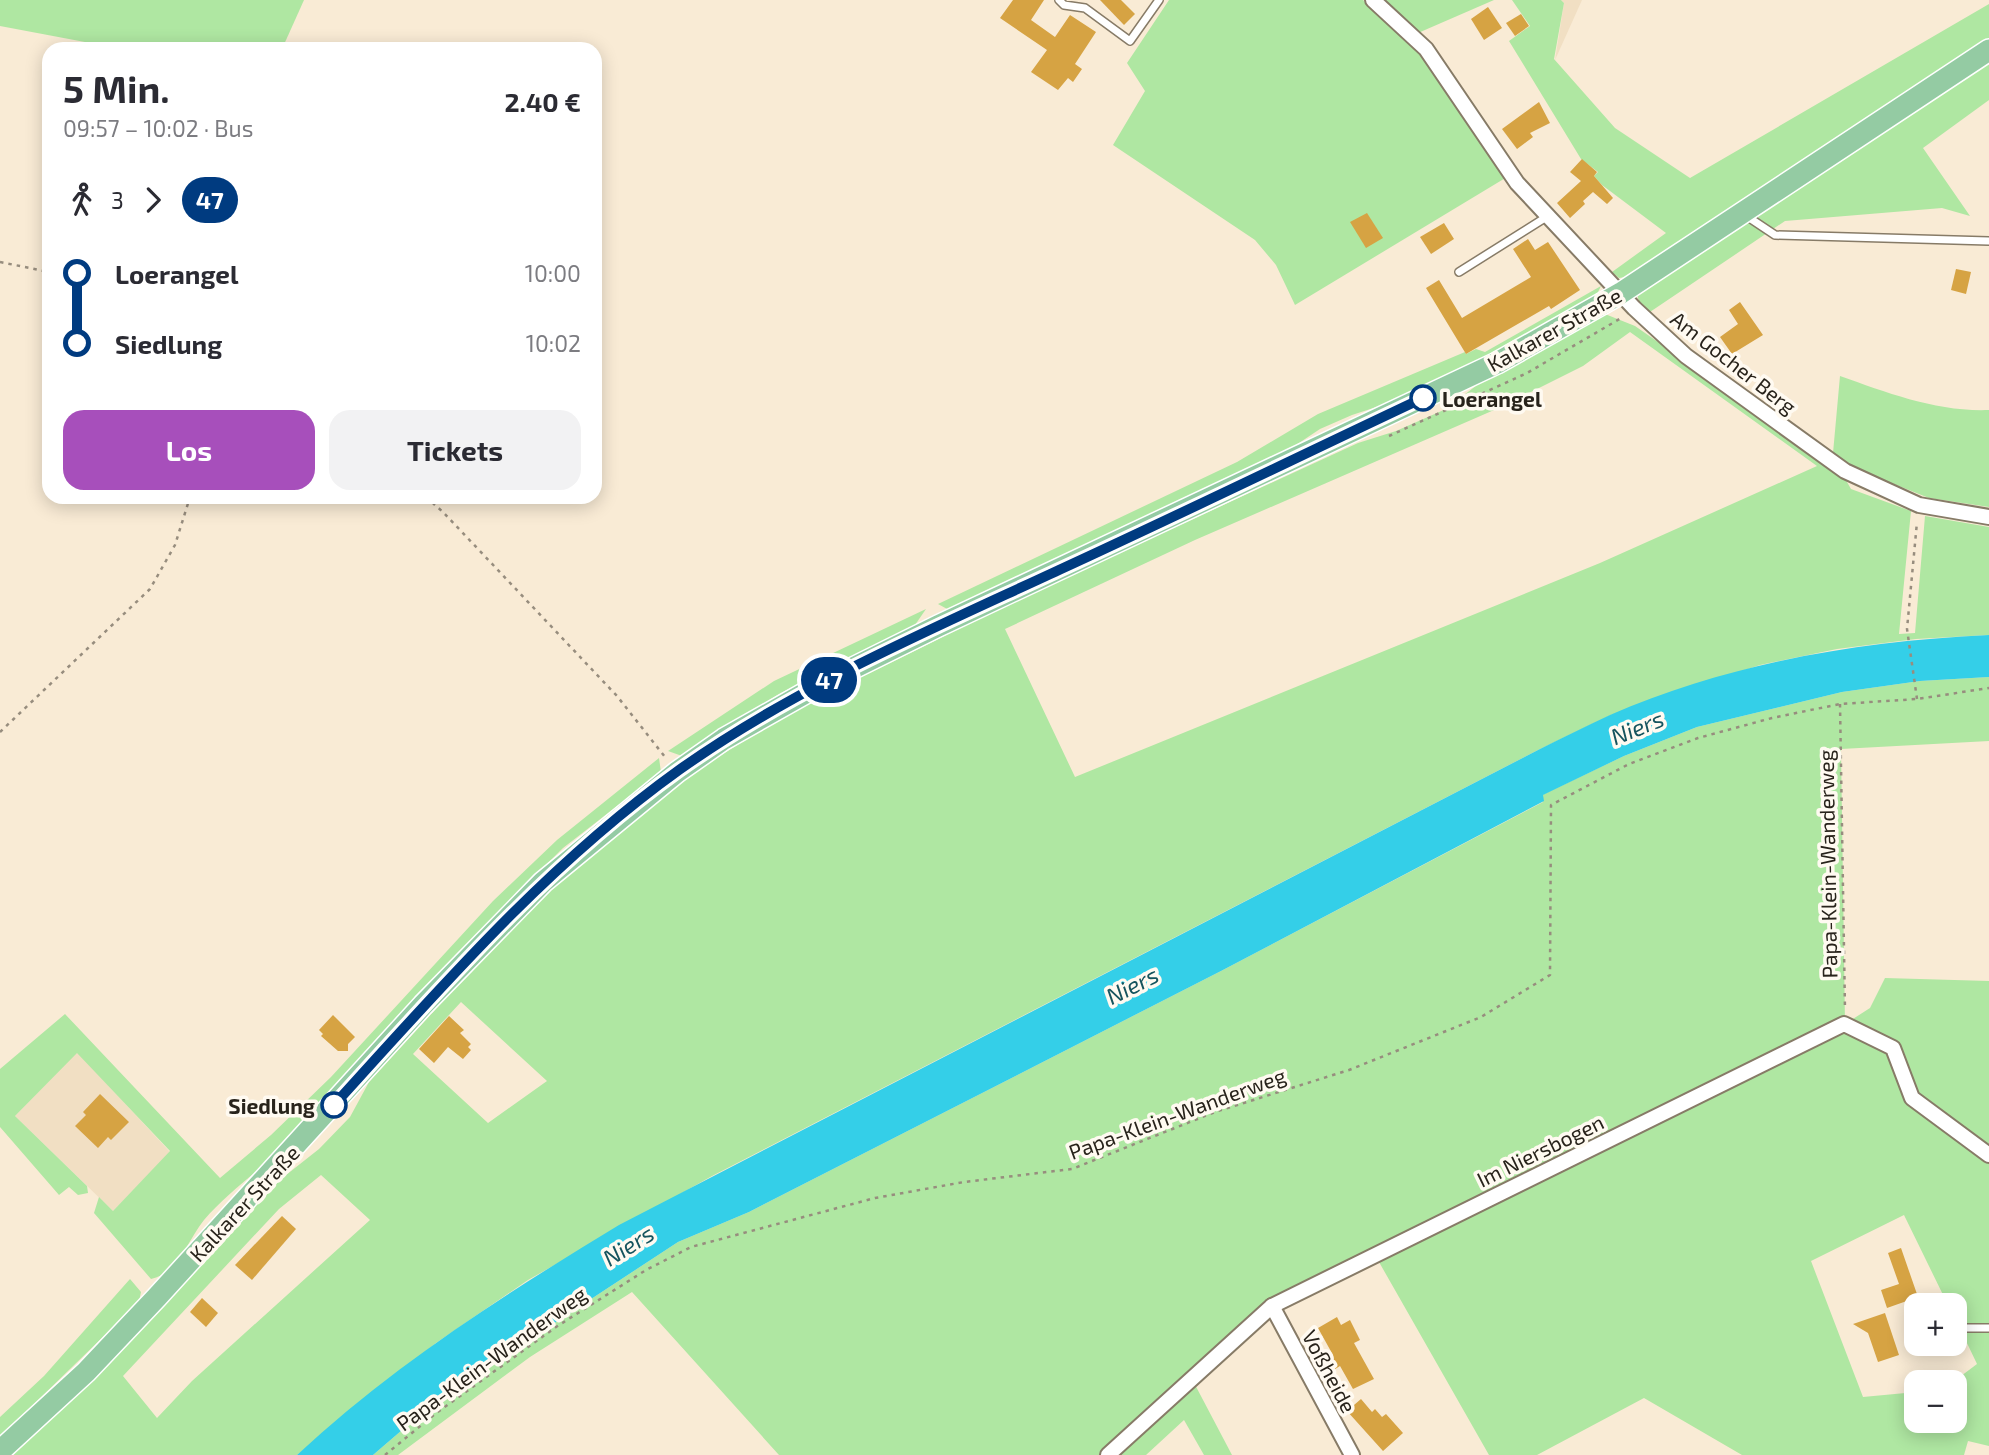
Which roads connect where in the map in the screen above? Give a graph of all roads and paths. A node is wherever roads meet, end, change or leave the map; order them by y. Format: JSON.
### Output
{"nodes":[{"id":1,"x":1059,"y":0,"type":"edge"},
{"id":2,"x":1159,"y":0,"type":"edge"},
{"id":3,"x":1373,"y":0,"type":"edge"},
{"id":4,"x":1989,"y":50,"type":"edge"},
{"id":5,"x":1742,"y":213,"type":"junction"},
{"id":6,"x":1548,"y":216,"type":"junction"},
{"id":7,"x":1989,"y":241,"type":"edge"},
{"id":8,"x":0,"y":262,"type":"edge"},
{"id":9,"x":42,"y":271,"type":"edge"},
{"id":10,"x":1459,"y":272,"type":"dead end"},
{"id":11,"x":1627,"y":300,"type":"junction"},
{"id":12,"x":1389,"y":436,"type":"dead end"},
{"id":13,"x":188,"y":504,"type":"edge"},
{"id":14,"x":434,"y":504,"type":"edge"},
{"id":15,"x":1919,"y":505,"type":"junction"},
{"id":16,"x":1989,"y":517,"type":"edge"},
{"id":17,"x":1989,"y":688,"type":"edge"},
{"id":18,"x":1917,"y":699,"type":"junction"},
{"id":19,"x":1840,"y":704,"type":"junction"},
{"id":20,"x":0,"y":732,"type":"edge"},
{"id":21,"x":677,"y":772,"type":"junction"},
{"id":22,"x":1844,"y":1024,"type":"junction"},
{"id":23,"x":1989,"y":1155,"type":"edge"},
{"id":24,"x":1272,"y":1306,"type":"junction"},
{"id":25,"x":1967,"y":1328,"type":"edge"},
{"id":26,"x":1989,"y":1328,"type":"edge"},
{"id":27,"x":0,"y":1451,"type":"edge"},
{"id":28,"x":385,"y":1455,"type":"edge"},
{"id":29,"x":1108,"y":1455,"type":"edge"},
{"id":30,"x":1352,"y":1455,"type":"edge"}],
"edges":[{"from":1,"to":2,"type":"lane"},
{"from":3,"to":6,"type":"street","name":"Am Gocher Berg"},
{"from":4,"to":5,"type":"main road","name":"Kalkarer Straße"},
{"from":5,"to":7,"type":"lane"},
{"from":5,"to":11,"type":"main road","name":"Kalkarer Straße"},
{"from":6,"to":10,"type":"lane"},
{"from":6,"to":11,"type":"street","name":"Am Gocher Berg"},
{"from":8,"to":9,"type":"path"},
{"from":11,"to":12,"type":"path"},
{"from":11,"to":15,"type":"street","name":"Am Gocher Berg"},
{"from":11,"to":21,"type":"main road","name":"Kalkarer Straße"},
{"from":13,"to":20,"type":"path"},
{"from":14,"to":21,"type":"path"},
{"from":15,"to":16,"type":"street","name":"Am Gocher Berg"},
{"from":15,"to":18,"type":"path"},
{"from":17,"to":18,"type":"path","name":"Papa-Klein-Wanderweg"},
{"from":18,"to":19,"type":"path","name":"Papa-Klein-Wanderweg"},
{"from":19,"to":22,"type":"path","name":"Papa-Klein-Wanderweg"},
{"from":19,"to":28,"type":"path","name":"Papa-Klein-Wanderweg"},
{"from":21,"to":27,"type":"main road","name":"Kalkarer Straße"},
{"from":22,"to":23,"type":"street"},
{"from":22,"to":24,"type":"street","name":"Im Niersbogen"},
{"from":24,"to":29,"type":"street","name":"Im Niersbogen"},
{"from":24,"to":30,"type":"street","name":"Voßheide"},
{"from":25,"to":26,"type":"lane"}]}
